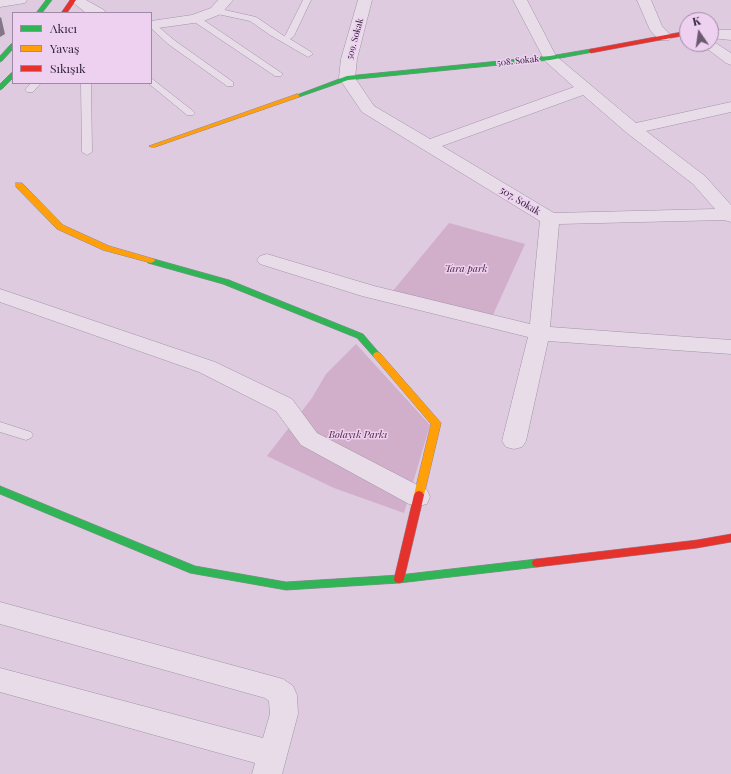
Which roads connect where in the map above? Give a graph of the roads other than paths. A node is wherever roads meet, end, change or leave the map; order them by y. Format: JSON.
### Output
{"nodes":[{"id":1,"x":20,"y":0,"type":"edge"},
{"id":2,"x":48,"y":0,"type":"edge"},
{"id":3,"x":73,"y":0,"type":"edge"},
{"id":4,"x":77,"y":0,"type":"edge"},
{"id":5,"x":307,"y":0,"type":"edge"},
{"id":6,"x":365,"y":0,"type":"edge"},
{"id":7,"x":520,"y":0,"type":"edge"},
{"id":8,"x":644,"y":0,"type":"edge"},
{"id":9,"x":0,"y":3,"type":"edge"},
{"id":10,"x":221,"y":5,"type":"edge"},
{"id":11,"x":40,"y":12,"type":"edge"},
{"id":12,"x":65,"y":12,"type":"edge"},
{"id":13,"x":96,"y":12,"type":"edge"},
{"id":14,"x":196,"y":19,"type":"junction"},
{"id":15,"x":152,"y":26,"type":"edge"},
{"id":16,"x":679,"y":34,"type":"edge"},
{"id":17,"x":719,"y":34,"type":"edge"},
{"id":18,"x":731,"y":35,"type":"edge"},
{"id":19,"x":664,"y":37,"type":"junction"},
{"id":20,"x":283,"y":39,"type":"junction"},
{"id":21,"x":12,"y":46,"type":"edge"},
{"id":22,"x":719,"y":51,"type":"edge"},
{"id":23,"x":308,"y":54,"type":"dead end"},
{"id":24,"x":550,"y":58,"type":"junction"},
{"id":25,"x":0,"y":60,"type":"edge"},
{"id":26,"x":731,"y":60,"type":"edge"},
{"id":27,"x":278,"y":74,"type":"dead end"},
{"id":28,"x":12,"y":75,"type":"edge"},
{"id":29,"x":347,"y":78,"type":"junction"},
{"id":30,"x":152,"y":82,"type":"edge"},
{"id":31,"x":86,"y":84,"type":"edge"},
{"id":32,"x":230,"y":84,"type":"dead end"},
{"id":33,"x":0,"y":88,"type":"edge"},
{"id":34,"x":586,"y":88,"type":"junction"},
{"id":35,"x":731,"y":107,"type":"edge"},
{"id":36,"x":190,"y":113,"type":"dead end"},
{"id":37,"x":633,"y":129,"type":"junction"},
{"id":38,"x":153,"y":146,"type":"dead end"},
{"id":39,"x":427,"y":146,"type":"junction"},
{"id":40,"x":87,"y":152,"type":"dead end"},
{"id":41,"x":19,"y":185,"type":"dead end"},
{"id":42,"x":730,"y":215,"type":"edge"},
{"id":43,"x":550,"y":219,"type":"junction"},
{"id":44,"x":267,"y":260,"type":"dead end"},
{"id":45,"x":0,"y":295,"type":"edge"},
{"id":46,"x":539,"y":334,"type":"junction"},
{"id":47,"x":731,"y":347,"type":"edge"},
{"id":48,"x":0,"y":427,"type":"edge"},
{"id":49,"x":26,"y":435,"type":"dead end"},
{"id":50,"x":514,"y":441,"type":"dead end"},
{"id":51,"x":0,"y":490,"type":"edge"},
{"id":52,"x":418,"y":497,"type":"junction"},
{"id":53,"x":731,"y":538,"type":"edge"},
{"id":54,"x":399,"y":580,"type":"junction"},
{"id":55,"x":0,"y":613,"type":"edge"},
{"id":56,"x":0,"y":680,"type":"edge"},
{"id":57,"x":270,"y":764,"type":"edge"}],
"edges":[{"from":1,"to":9,"type":"street"},
{"from":2,"to":11,"type":"street"},
{"from":3,"to":12,"type":"street"},
{"from":4,"to":13,"type":"street"},
{"from":5,"to":20,"type":"lane"},
{"from":6,"to":29,"type":"street","name":"509. Sokak"},
{"from":7,"to":24,"type":"street"},
{"from":8,"to":19,"type":"street"},
{"from":10,"to":14,"type":"street"},
{"from":10,"to":20,"type":"lane"},
{"from":14,"to":15,"type":"street"},
{"from":14,"to":27,"type":"lane"},
{"from":15,"to":32,"type":"lane"},
{"from":16,"to":19,"type":"street","name":"508. Sokak"},
{"from":17,"to":18,"type":"street"},
{"from":19,"to":24,"type":"street","name":"508. Sokak"},
{"from":20,"to":23,"type":"lane"},
{"from":21,"to":25,"type":"street"},
{"from":22,"to":26,"type":"street"},
{"from":24,"to":29,"type":"street","name":"508. Sokak"},
{"from":24,"to":34,"type":"street"},
{"from":28,"to":33,"type":"street"},
{"from":29,"to":38,"type":"street","name":"508. Sokak"},
{"from":29,"to":39,"type":"street","name":"507. Sokak"},
{"from":30,"to":36,"type":"lane"},
{"from":31,"to":40,"type":"lane"},
{"from":34,"to":37,"type":"street"},
{"from":34,"to":39,"type":"street"},
{"from":35,"to":37,"type":"street"},
{"from":37,"to":42,"type":"street"},
{"from":39,"to":43,"type":"street","name":"507. Sokak"},
{"from":41,"to":52,"type":"street"},
{"from":42,"to":43,"type":"street","name":"507. Sokak"},
{"from":43,"to":46,"type":"street"},
{"from":44,"to":46,"type":"street"},
{"from":45,"to":52,"type":"street"},
{"from":46,"to":47,"type":"street"},
{"from":46,"to":50,"type":"street"},
{"from":48,"to":49,"type":"lane"},
{"from":51,"to":54,"type":"street"},
{"from":52,"to":54,"type":"street"},
{"from":53,"to":54,"type":"street"},
{"from":55,"to":57,"type":"street"},
{"from":56,"to":57,"type":"street"}]}
